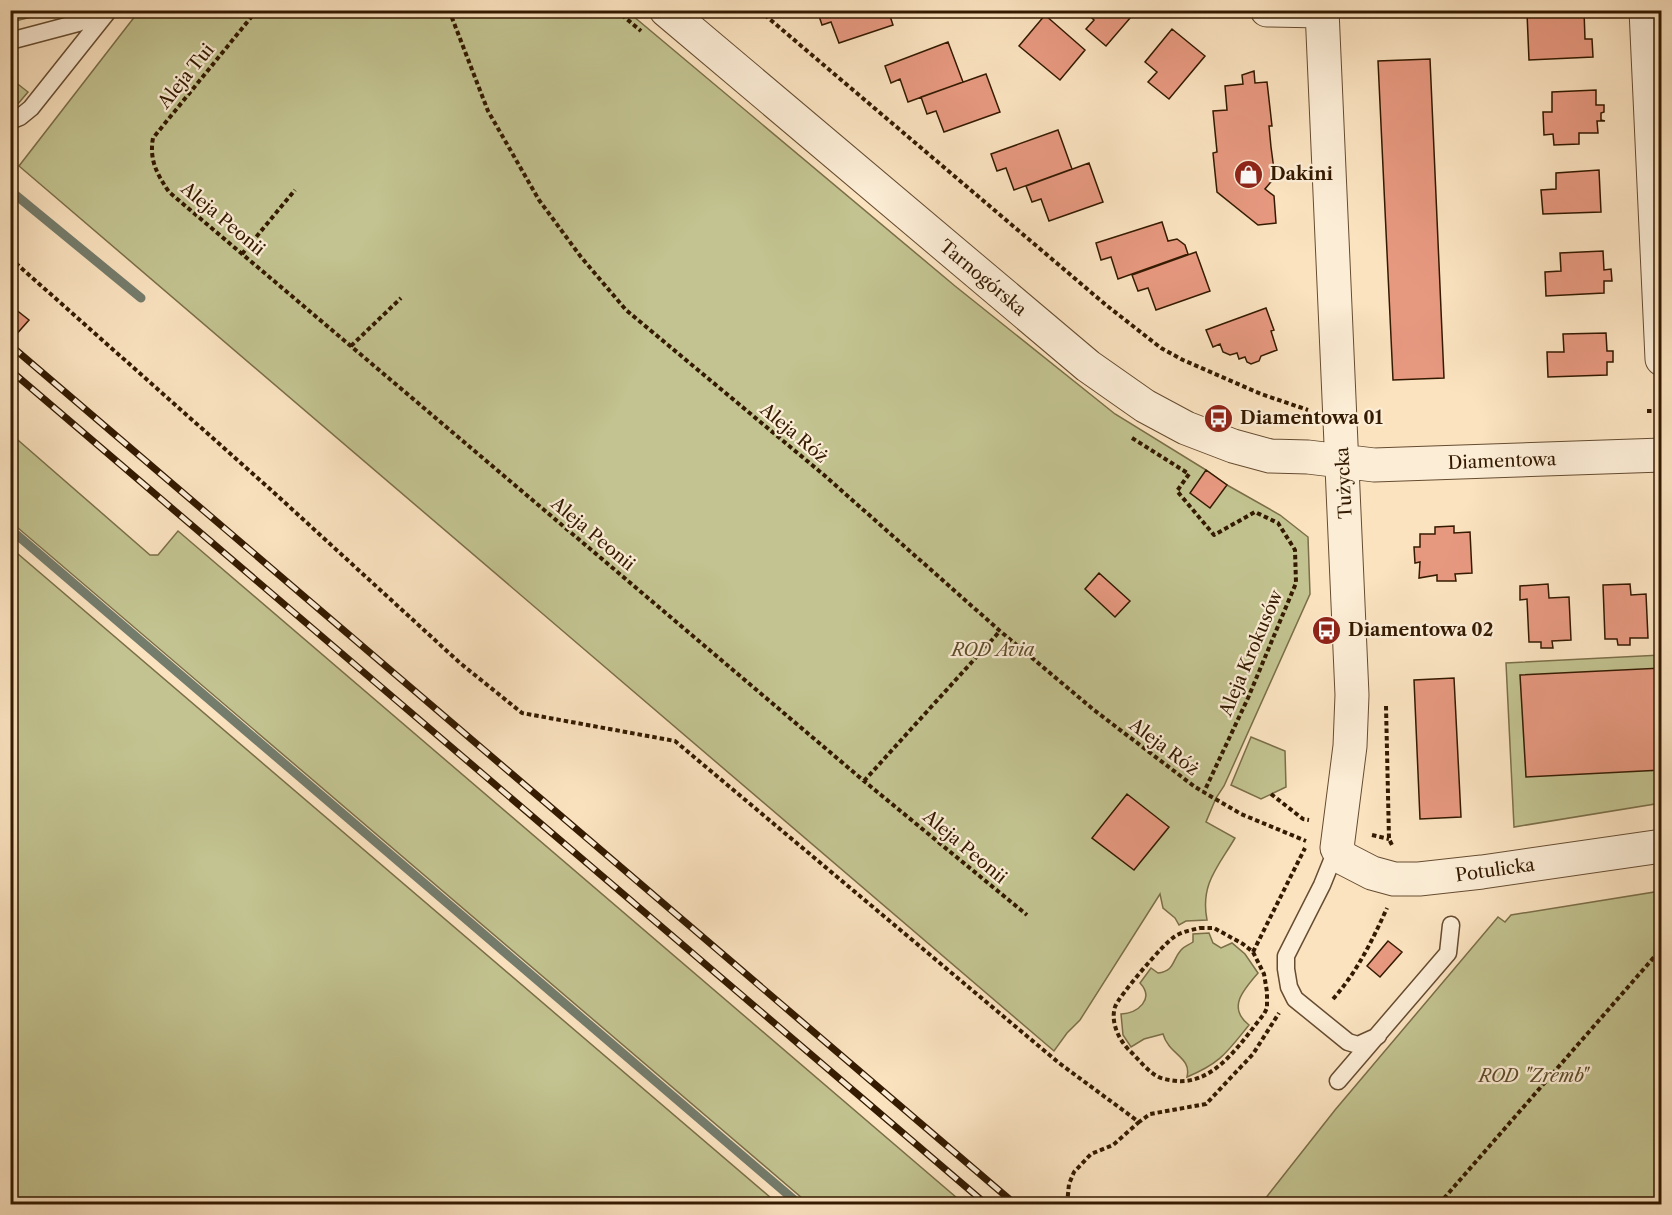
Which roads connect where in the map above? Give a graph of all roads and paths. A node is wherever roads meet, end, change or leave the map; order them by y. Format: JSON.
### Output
{"nodes":[{"id":1,"x":107,"y":10,"type":"edge"},
{"id":2,"x":257,"y":10,"type":"edge"},
{"id":3,"x":449,"y":10,"type":"edge"},
{"id":4,"x":666,"y":10,"type":"edge"},
{"id":5,"x":759,"y":10,"type":"edge"},
{"id":6,"x":1268,"y":10,"type":"edge"},
{"id":7,"x":1646,"y":10,"type":"edge"},
{"id":8,"x":1322,"y":11,"type":"edge"},
{"id":9,"x":10,"y":41,"type":"edge"},
{"id":10,"x":10,"y":121,"type":"edge"},
{"id":11,"x":153,"y":164,"type":"joint"},
{"id":12,"x":295,"y":190,"type":"dead end"},
{"id":13,"x":242,"y":254,"type":"junction"},
{"id":14,"x":10,"y":258,"type":"edge"},
{"id":15,"x":401,"y":298,"type":"dead end"},
{"id":16,"x":351,"y":346,"type":"junction"},
{"id":17,"x":1662,"y":359,"type":"edge"},
{"id":18,"x":1307,"y":399,"type":"dead end"},
{"id":19,"x":1647,"y":411,"type":"dead end"},
{"id":20,"x":1662,"y":411,"type":"edge"},
{"id":21,"x":1662,"y":455,"type":"edge"},
{"id":22,"x":1342,"y":461,"type":"junction"},
{"id":23,"x":1278,"y":523,"type":"dead end"},
{"id":24,"x":1000,"y":631,"type":"junction"},
{"id":25,"x":864,"y":781,"type":"junction"},
{"id":26,"x":1204,"y":792,"type":"junction"},
{"id":27,"x":1310,"y":810,"type":"dead end"},
{"id":28,"x":1322,"y":845,"type":"junction"},
{"id":29,"x":1662,"y":846,"type":"edge"},
{"id":30,"x":1027,"y":915,"type":"dead end"},
{"id":31,"x":1451,"y":925,"type":"dead end"},
{"id":32,"x":1662,"y":948,"type":"edge"},
{"id":33,"x":1253,"y":952,"type":"junction"},
{"id":34,"x":1294,"y":999,"type":"junction"},
{"id":35,"x":1378,"y":1036,"type":"junction"},
{"id":36,"x":1338,"y":1081,"type":"dead end"},
{"id":37,"x":1139,"y":1122,"type":"junction"},
{"id":38,"x":1662,"y":1193,"type":"edge"},
{"id":39,"x":1067,"y":1204,"type":"edge"},
{"id":40,"x":1439,"y":1204,"type":"edge"},
{"id":41,"x":1652,"y":1204,"type":"edge"}],
"edges":[{"from":1,"to":9,"type":"lane"},
{"from":1,"to":10,"type":"lane"},
{"from":2,"to":11,"type":"path","name":"Aleja Tui"},
{"from":3,"to":24,"type":"path","name":"Aleja Róż"},
{"from":4,"to":22,"type":"street","name":"Tarnogórska"},
{"from":5,"to":18,"type":"path"},
{"from":6,"to":8,"type":"street"},
{"from":7,"to":17,"type":"street"},
{"from":8,"to":22,"type":"street","name":"Tużycka"},
{"from":11,"to":13,"type":"path","name":"Aleja Peonii"},
{"from":12,"to":13,"type":"path"},
{"from":13,"to":16,"type":"path","name":"Aleja Peonii"},
{"from":14,"to":37,"type":"path"},
{"from":15,"to":16,"type":"path"},
{"from":16,"to":25,"type":"path","name":"Aleja Peonii"},
{"from":19,"to":20,"type":"path"},
{"from":21,"to":22,"type":"street","name":"Diamentowa"},
{"from":22,"to":28,"type":"street","name":"Tużycka"},
{"from":23,"to":26,"type":"path","name":"Aleja Krokusów"},
{"from":24,"to":25,"type":"path"},
{"from":24,"to":26,"type":"path","name":"Aleja Róż"},
{"from":25,"to":30,"type":"path","name":"Aleja Peonii"},
{"from":26,"to":28,"type":"path","name":"Aleja Róż"},
{"from":27,"to":28,"type":"path"},
{"from":28,"to":29,"type":"street","name":"Potulicka"},
{"from":28,"to":33,"type":"path"},
{"from":28,"to":34,"type":"lane"},
{"from":31,"to":35,"type":"lane"},
{"from":32,"to":40,"type":"path"},
{"from":33,"to":33,"type":"path"},
{"from":34,"to":35,"type":"lane"},
{"from":34,"to":37,"type":"path"},
{"from":35,"to":36,"type":"lane"},
{"from":37,"to":39,"type":"path"},
{"from":38,"to":41,"type":"path"}]}
